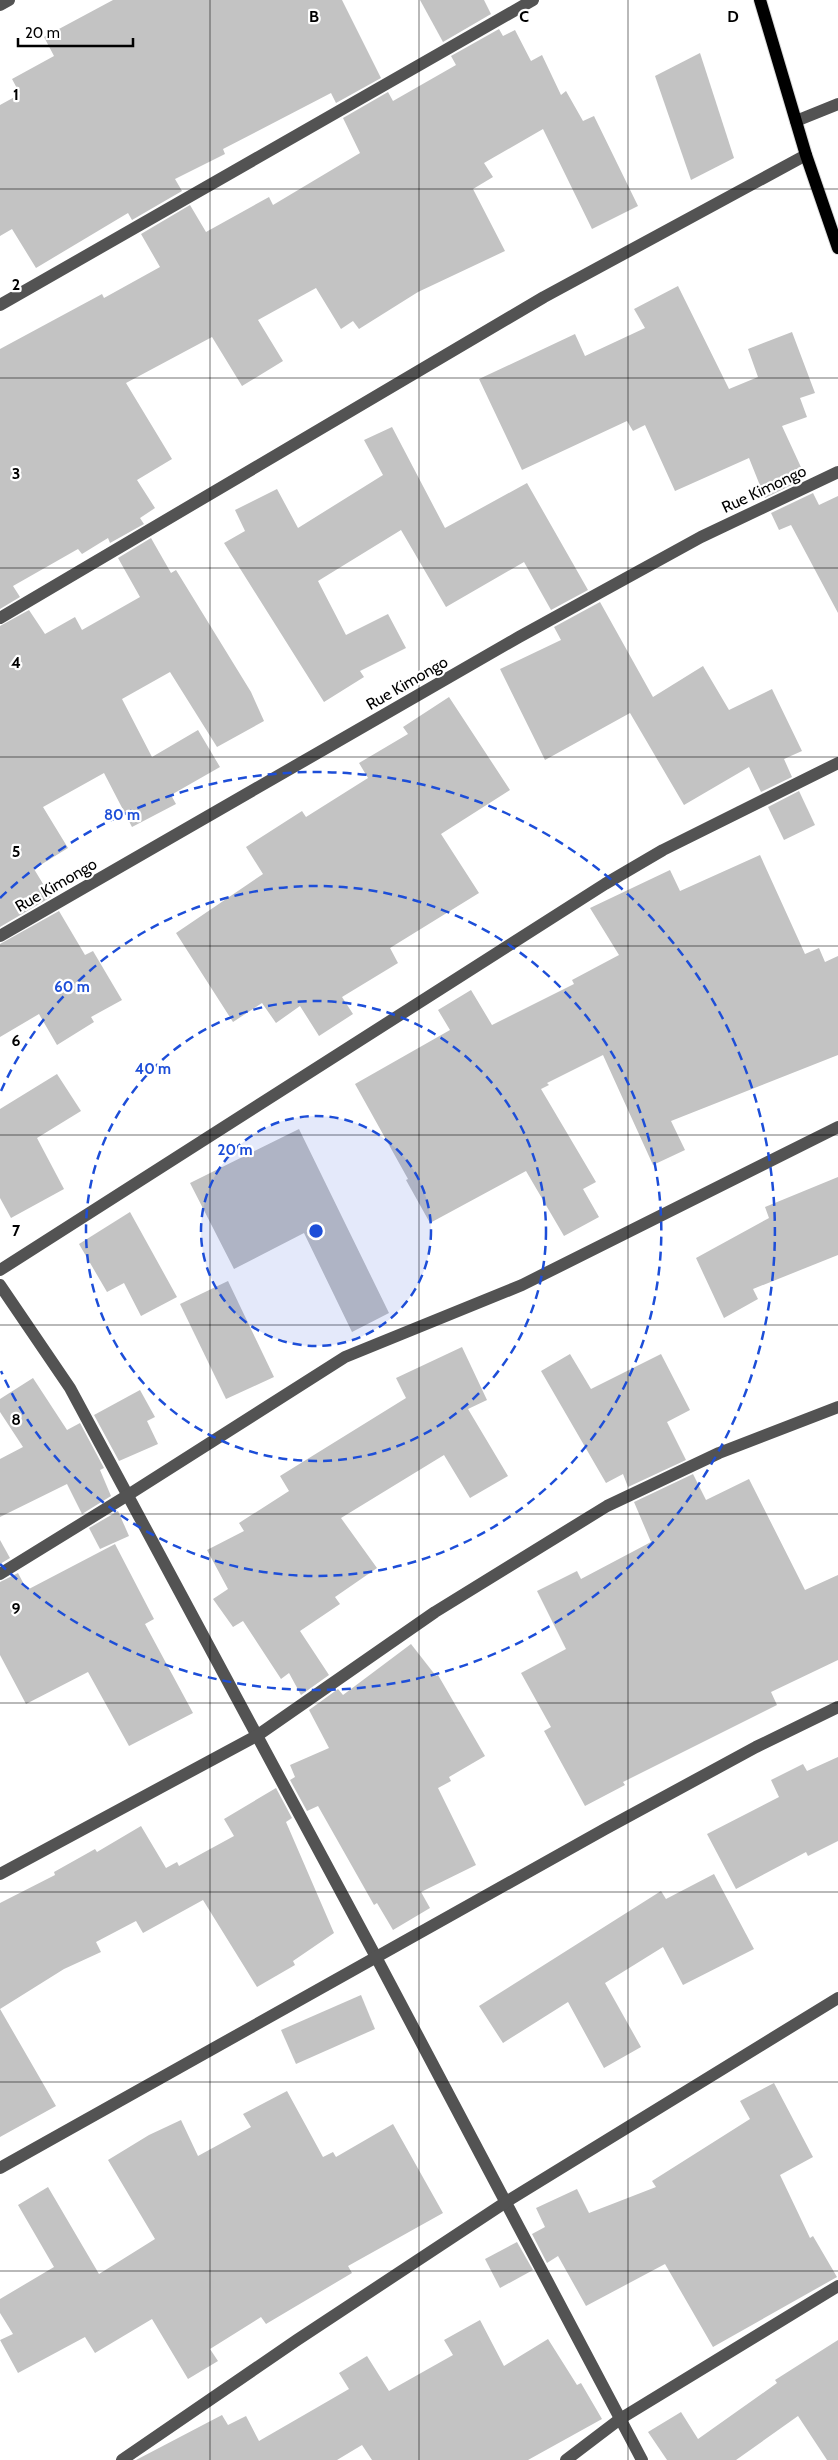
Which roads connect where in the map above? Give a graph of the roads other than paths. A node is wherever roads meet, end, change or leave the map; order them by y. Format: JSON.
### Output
{"nodes":[{"id":1,"x":9,"y":0,"type":"edge"},
{"id":2,"x":534,"y":0,"type":"edge"},
{"id":3,"x":760,"y":0,"type":"edge"},
{"id":4,"x":0,"y":5,"type":"edge"},
{"id":5,"x":838,"y":104,"type":"edge"},
{"id":6,"x":796,"y":121,"type":"junction"},
{"id":7,"x":806,"y":155,"type":"junction"},
{"id":8,"x":838,"y":248,"type":"edge"},
{"id":9,"x":0,"y":305,"type":"edge"},
{"id":10,"x":838,"y":472,"type":"edge"},
{"id":11,"x":0,"y":618,"type":"edge"},
{"id":12,"x":838,"y":764,"type":"edge"},
{"id":13,"x":0,"y":936,"type":"edge"},
{"id":14,"x":838,"y":1127,"type":"edge"},
{"id":15,"x":0,"y":1270,"type":"edge"},
{"id":16,"x":0,"y":1285,"type":"edge"},
{"id":17,"x":838,"y":1407,"type":"edge"},
{"id":18,"x":128,"y":1496,"type":"junction"},
{"id":19,"x":0,"y":1574,"type":"edge"},
{"id":20,"x":838,"y":1707,"type":"edge"},
{"id":21,"x":258,"y":1736,"type":"junction"},
{"id":22,"x":0,"y":1874,"type":"edge"},
{"id":23,"x":376,"y":1957,"type":"junction"},
{"id":24,"x":838,"y":1998,"type":"edge"},
{"id":25,"x":0,"y":2168,"type":"edge"},
{"id":26,"x":506,"y":2202,"type":"junction"},
{"id":27,"x":838,"y":2286,"type":"edge"},
{"id":28,"x":620,"y":2419,"type":"junction"},
{"id":29,"x":122,"y":2460,"type":"edge"},
{"id":30,"x":566,"y":2460,"type":"edge"},
{"id":31,"x":642,"y":2460,"type":"edge"}],
"edges":[{"from":1,"to":4,"type":"street"},
{"from":2,"to":9,"type":"street"},
{"from":3,"to":6,"type":"main road"},
{"from":5,"to":6,"type":"street"},
{"from":6,"to":7,"type":"main road"},
{"from":7,"to":8,"type":"main road"},
{"from":7,"to":11,"type":"street"},
{"from":10,"to":13,"type":"street","name":"Rue Kimongo"},
{"from":12,"to":15,"type":"street"},
{"from":14,"to":18,"type":"street"},
{"from":16,"to":18,"type":"street"},
{"from":17,"to":21,"type":"street"},
{"from":18,"to":19,"type":"street"},
{"from":18,"to":21,"type":"street"},
{"from":20,"to":23,"type":"street"},
{"from":21,"to":22,"type":"street"},
{"from":21,"to":23,"type":"street"},
{"from":23,"to":25,"type":"street"},
{"from":23,"to":26,"type":"street"},
{"from":24,"to":26,"type":"street"},
{"from":26,"to":28,"type":"street"},
{"from":26,"to":29,"type":"street"},
{"from":27,"to":28,"type":"street"},
{"from":28,"to":30,"type":"street"},
{"from":28,"to":31,"type":"street"}]}
